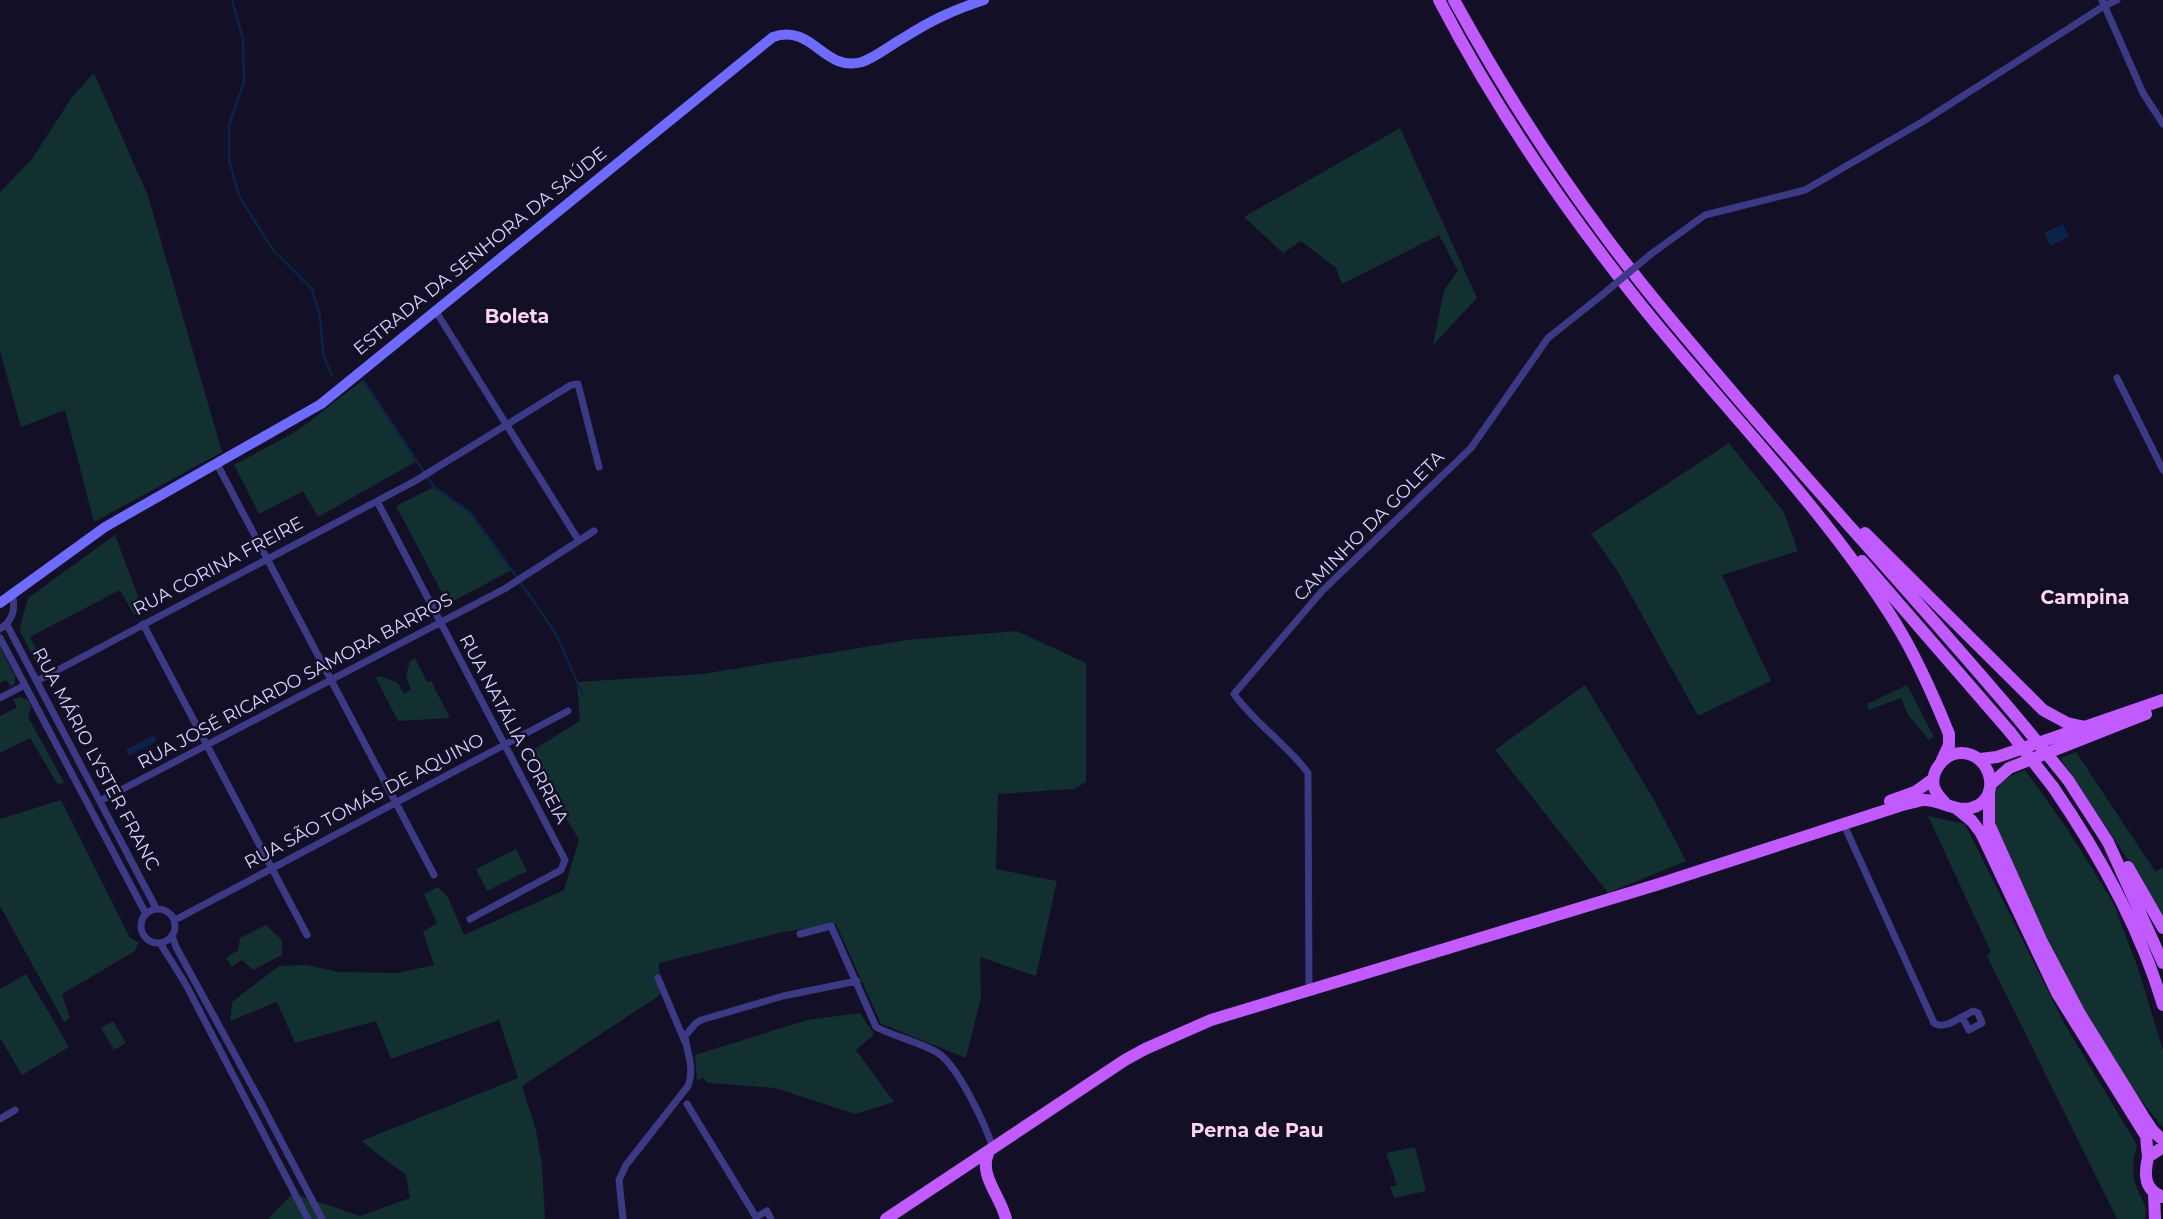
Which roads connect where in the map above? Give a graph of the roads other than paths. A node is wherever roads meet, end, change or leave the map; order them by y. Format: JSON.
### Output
{"nodes":[{"id":1,"x":984,"y":0,"type":"edge"},
{"id":2,"x":1439,"y":0,"type":"edge"},
{"id":3,"x":1454,"y":0,"type":"edge"},
{"id":4,"x":2117,"y":0,"type":"edge"},
{"id":5,"x":2103,"y":3,"type":"edge"},
{"id":6,"x":2163,"y":124,"type":"edge"},
{"id":7,"x":435,"y":310,"type":"junction"},
{"id":8,"x":2117,"y":378,"type":"dead end"},
{"id":9,"x":1724,"y":382,"type":"junction"},
{"id":10,"x":507,"y":425,"type":"junction"},
{"id":11,"x":1766,"y":453,"type":"junction"},
{"id":12,"x":217,"y":464,"type":"junction"},
{"id":13,"x":599,"y":467,"type":"dead end"},
{"id":14,"x":2163,"y":470,"type":"edge"},
{"id":15,"x":377,"y":501,"type":"junction"},
{"id":16,"x":594,"y":531,"type":"dead end"},
{"id":17,"x":579,"y":541,"type":"junction"},
{"id":18,"x":267,"y":559,"type":"junction"},
{"id":19,"x":12,"y":594,"type":"junction"},
{"id":20,"x":0,"y":603,"type":"edge"},
{"id":21,"x":441,"y":622,"type":"junction"},
{"id":22,"x":143,"y":624,"type":"junction"},
{"id":23,"x":4,"y":627,"type":"edge"},
{"id":24,"x":0,"y":638,"type":"edge"},
{"id":25,"x":330,"y":679,"type":"junction"},
{"id":26,"x":37,"y":681,"type":"junction"},
{"id":27,"x":25,"y":685,"type":"junction"},
{"id":28,"x":0,"y":698,"type":"edge"},
{"id":29,"x":2163,"y":700,"type":"edge"},
{"id":30,"x":2163,"y":707,"type":"edge"},
{"id":31,"x":568,"y":712,"type":"dead end"},
{"id":32,"x":2085,"y":727,"type":"junction"},
{"id":33,"x":505,"y":744,"type":"junction"},
{"id":34,"x":207,"y":745,"type":"junction"},
{"id":35,"x":1980,"y":759,"type":"junction"},
{"id":36,"x":1935,"y":774,"type":"junction"},
{"id":37,"x":1990,"y":788,"type":"junction"},
{"id":38,"x":100,"y":801,"type":"junction"},
{"id":39,"x":395,"y":802,"type":"junction"},
{"id":40,"x":1951,"y":806,"type":"junction"},
{"id":41,"x":2093,"y":817,"type":"junction"},
{"id":42,"x":1844,"y":825,"type":"junction"},
{"id":43,"x":271,"y":867,"type":"junction"},
{"id":44,"x":1708,"y":868,"type":"junction"},
{"id":45,"x":434,"y":875,"type":"dead end"},
{"id":46,"x":156,"y":908,"type":"junction"},
{"id":47,"x":146,"y":914,"type":"junction"},
{"id":48,"x":175,"y":919,"type":"junction"},
{"id":49,"x":470,"y":919,"type":"dead end"},
{"id":50,"x":2163,"y":928,"type":"edge"},
{"id":51,"x":800,"y":934,"type":"dead end"},
{"id":52,"x":307,"y":935,"type":"dead end"},
{"id":53,"x":172,"y":936,"type":"junction"},
{"id":54,"x":160,"y":943,"type":"junction"},
{"id":55,"x":2163,"y":963,"type":"edge"},
{"id":56,"x":658,"y":978,"type":"dead end"},
{"id":57,"x":857,"y":981,"type":"junction"},
{"id":58,"x":1309,"y":990,"type":"junction"},
{"id":59,"x":2163,"y":1005,"type":"edge"},
{"id":60,"x":1962,"y":1017,"type":"dead end"},
{"id":61,"x":686,"y":1046,"type":"junction"},
{"id":62,"x":687,"y":1104,"type":"dead end"},
{"id":63,"x":15,"y":1110,"type":"dead end"},
{"id":64,"x":0,"y":1119,"type":"edge"},
{"id":65,"x":2163,"y":1140,"type":"edge"},
{"id":66,"x":2163,"y":1147,"type":"edge"},
{"id":67,"x":992,"y":1149,"type":"junction"},
{"id":68,"x":2148,"y":1157,"type":"junction"},
{"id":69,"x":965,"y":1167,"type":"junction"},
{"id":70,"x":986,"y":1173,"type":"junction"},
{"id":71,"x":2158,"y":1195,"type":"edge"},
{"id":72,"x":1003,"y":1205,"type":"junction"},
{"id":73,"x":309,"y":1219,"type":"edge"},
{"id":74,"x":322,"y":1219,"type":"edge"},
{"id":75,"x":622,"y":1219,"type":"edge"},
{"id":76,"x":771,"y":1219,"type":"edge"},
{"id":77,"x":886,"y":1219,"type":"edge"},
{"id":78,"x":1006,"y":1219,"type":"edge"},
{"id":79,"x":1014,"y":1219,"type":"edge"},
{"id":80,"x":2155,"y":1219,"type":"edge"}],
"edges":[{"from":1,"to":7,"type":"street","name":"ESTRADA DA SENHORA DA SAÚDE"},
{"from":2,"to":11,"type":"main road"},
{"from":3,"to":9,"type":"main road"},
{"from":4,"to":5,"type":"street"},
{"from":5,"to":6,"type":"street"},
{"from":5,"to":58,"type":"street","name":"CAMINHO DA GOLETA","bridge":true},
{"from":7,"to":10,"type":"street"},
{"from":7,"to":12,"type":"street","name":"ESTRADA DA SENHORA DA SAÚDE"},
{"from":8,"to":14,"type":"street"},
{"from":9,"to":32,"type":"main road"},
{"from":9,"to":41,"type":"main road","bridge":true},
{"from":10,"to":13,"type":"street","name":"RUA CORINA FREIRE"},
{"from":10,"to":15,"type":"street","name":"RUA CORINA FREIRE"},
{"from":10,"to":17,"type":"street"},
{"from":11,"to":36,"type":"main road"},
{"from":11,"to":59,"type":"main road","bridge":true},
{"from":12,"to":18,"type":"street"},
{"from":12,"to":19,"type":"street","name":"ESTRADA DA SENHORA DA SAÚDE"},
{"from":15,"to":18,"type":"street","name":"RUA CORINA FREIRE"},
{"from":15,"to":21,"type":"street","name":"RUA NATÁLIA CORREIA"},
{"from":16,"to":17,"type":"street","name":"RUA JOSÉ RICARDO SAMORA BARROS"},
{"from":17,"to":21,"type":"street","name":"RUA JOSÉ RICARDO SAMORA BARROS"},
{"from":18,"to":22,"type":"street","name":"RUA CORINA FREIRE"},
{"from":18,"to":25,"type":"street"},
{"from":19,"to":20,"type":"street","name":"ESTRADA DA SENHORA DA SAÚDE"},
{"from":19,"to":23,"type":"street"},
{"from":21,"to":25,"type":"street","name":"RUA JOSÉ RICARDO SAMORA BARROS"},
{"from":21,"to":33,"type":"street","name":"RUA NATÁLIA CORREIA"},
{"from":22,"to":26,"type":"street","name":"RUA CORINA FREIRE"},
{"from":22,"to":34,"type":"street"},
{"from":23,"to":26,"type":"street","name":"RUA MÁRIO LYSTER FRANC"},
{"from":24,"to":27,"type":"street","name":"RUA MÁRIO LYSTER FRANC"},
{"from":25,"to":34,"type":"street","name":"RUA JOSÉ RICARDO SAMORA BARROS"},
{"from":25,"to":39,"type":"street"},
{"from":26,"to":38,"type":"street","name":"RUA MÁRIO LYSTER FRANC"},
{"from":27,"to":28,"type":"street"},
{"from":27,"to":47,"type":"street","name":"RUA MÁRIO LYSTER FRANC"},
{"from":29,"to":32,"type":"main road"},
{"from":30,"to":37,"type":"main road"},
{"from":31,"to":33,"type":"street","name":"RUA SÃO TOMÁS DE AQUINO"},
{"from":32,"to":35,"type":"main road"},
{"from":33,"to":39,"type":"street","name":"RUA SÃO TOMÁS DE AQUINO"},
{"from":33,"to":49,"type":"street","name":"RUA NATÁLIA CORREIA"},
{"from":34,"to":38,"type":"street","name":"RUA JOSÉ RICARDO SAMORA BARROS"},
{"from":34,"to":43,"type":"street"},
{"from":35,"to":36,"type":"main road"},
{"from":35,"to":37,"type":"main road"},
{"from":36,"to":40,"type":"main road"},
{"from":36,"to":44,"type":"main road"},
{"from":37,"to":40,"type":"main road"},
{"from":37,"to":65,"type":"main road"},
{"from":38,"to":46,"type":"street","name":"RUA MÁRIO LYSTER FRANC"},
{"from":39,"to":43,"type":"street","name":"RUA SÃO TOMÁS DE AQUINO"},
{"from":39,"to":45,"type":"street"},
{"from":40,"to":42,"type":"main road"},
{"from":40,"to":68,"type":"main road"},
{"from":41,"to":50,"type":"main road"},
{"from":41,"to":55,"type":"main road"},
{"from":42,"to":44,"type":"main road"},
{"from":42,"to":60,"type":"street"},
{"from":43,"to":48,"type":"street","name":"RUA SÃO TOMÁS DE AQUINO"},
{"from":43,"to":52,"type":"street"},
{"from":44,"to":58,"type":"main road"},
{"from":46,"to":47,"type":"street"},
{"from":46,"to":48,"type":"street"},
{"from":47,"to":54,"type":"street"},
{"from":48,"to":53,"type":"street"},
{"from":51,"to":57,"type":"street"},
{"from":53,"to":54,"type":"street"},
{"from":53,"to":74,"type":"street"},
{"from":54,"to":73,"type":"street"},
{"from":56,"to":61,"type":"street"},
{"from":57,"to":61,"type":"street"},
{"from":57,"to":67,"type":"street"},
{"from":58,"to":67,"type":"main road"},
{"from":61,"to":75,"type":"street"},
{"from":62,"to":76,"type":"street"},
{"from":63,"to":64,"type":"street"},
{"from":66,"to":68,"type":"main road"},
{"from":67,"to":69,"type":"main road"},
{"from":67,"to":70,"type":"main road"},
{"from":68,"to":71,"type":"main road"},
{"from":69,"to":70,"type":"main road"},
{"from":69,"to":77,"type":"main road"},
{"from":70,"to":72,"type":"main road"},
{"from":71,"to":80,"type":"main road"},
{"from":72,"to":78,"type":"main road"},
{"from":72,"to":79,"type":"street"}]}
